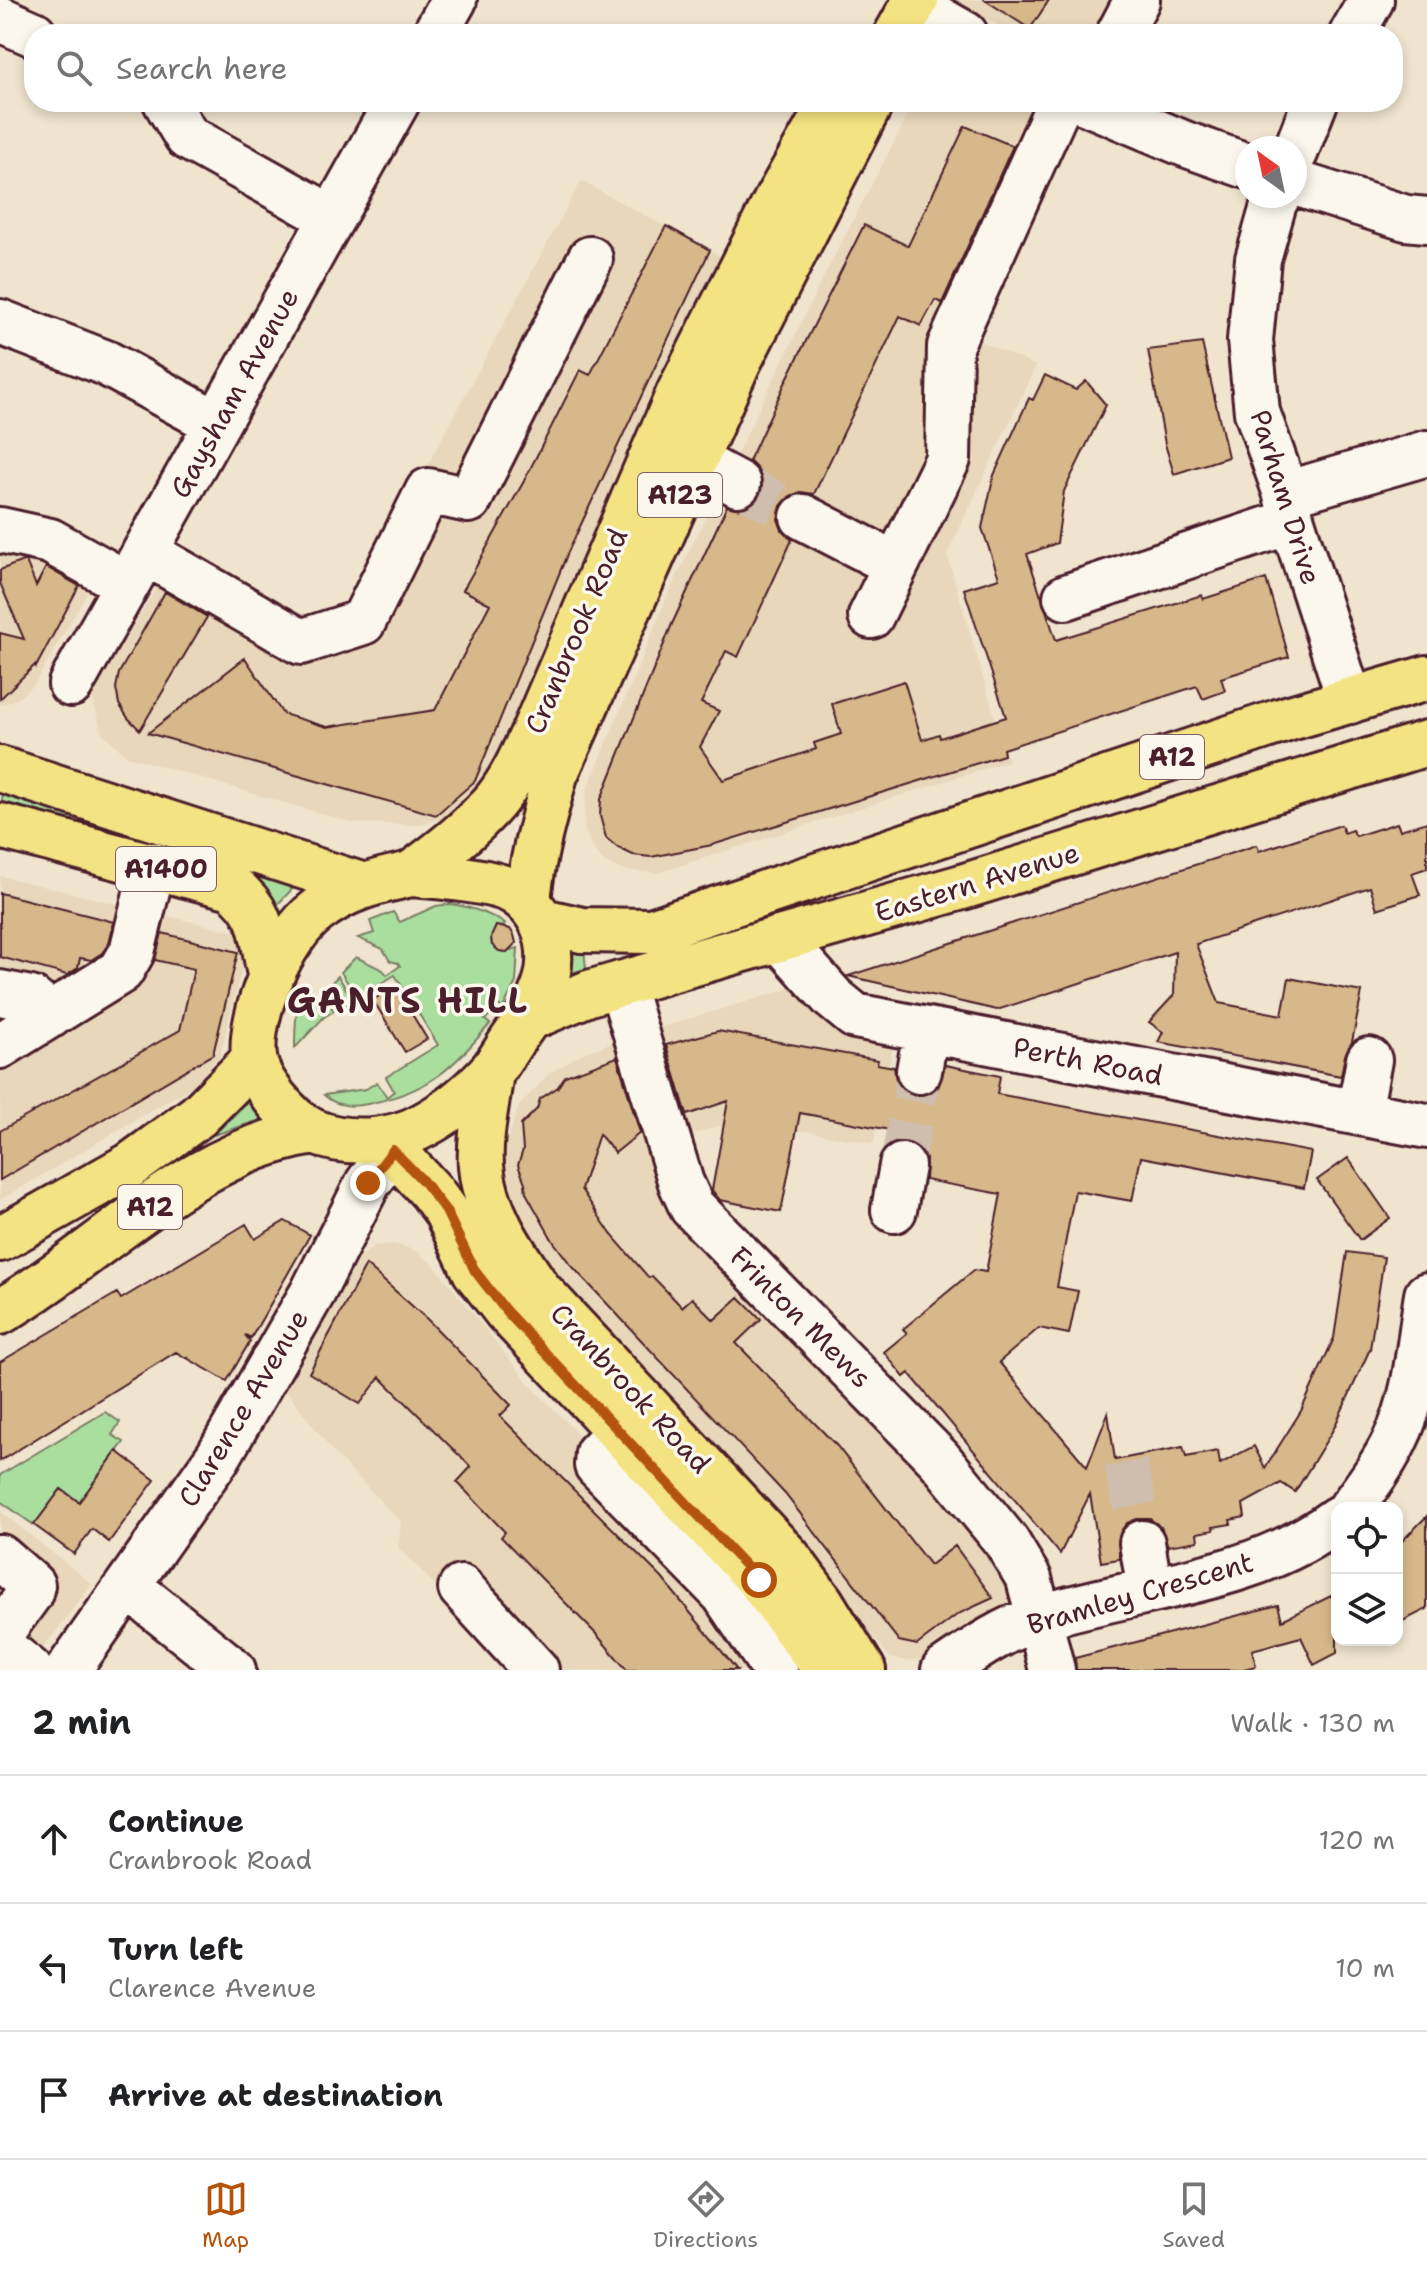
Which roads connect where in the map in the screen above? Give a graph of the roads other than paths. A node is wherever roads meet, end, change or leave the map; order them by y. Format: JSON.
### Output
{"nodes":[{"id":1,"x":454,"y":0,"type":"edge"},
{"id":2,"x":1137,"y":0,"type":"edge"},
{"id":3,"x":1371,"y":0,"type":"edge"},
{"id":4,"x":909,"y":13,"type":"edge"},
{"id":5,"x":0,"y":19,"type":"edge"},
{"id":6,"x":441,"y":24,"type":"edge"},
{"id":7,"x":938,"y":24,"type":"edge"},
{"id":8,"x":1124,"y":24,"type":"edge"},
{"id":9,"x":1358,"y":24,"type":"edge"},
{"id":10,"x":24,"y":30,"type":"edge"},
{"id":11,"x":172,"y":112,"type":"edge"},
{"id":12,"x":391,"y":112,"type":"edge"},
{"id":13,"x":826,"y":112,"type":"edge"},
{"id":14,"x":866,"y":112,"type":"edge"},
{"id":15,"x":1055,"y":112,"type":"edge"},
{"id":16,"x":1109,"y":112,"type":"edge"},
{"id":17,"x":1311,"y":112,"type":"edge"},
{"id":18,"x":1302,"y":136,"type":"edge"},
{"id":19,"x":1235,"y":162,"type":"edge"},
{"id":20,"x":1307,"y":187,"type":"edge"},
{"id":21,"x":1273,"y":208,"type":"edge"},
{"id":22,"x":332,"y":218,"type":"junction"},
{"id":23,"x":1427,"y":220,"type":"edge"},
{"id":24,"x":590,"y":259,"type":"dead end"},
{"id":25,"x":0,"y":322,"type":"edge"},
{"id":26,"x":216,"y":423,"type":"junction"},
{"id":27,"x":1427,"y":453,"type":"edge"},
{"id":28,"x":695,"y":461,"type":"junction"},
{"id":29,"x":738,"y":484,"type":"tunnel mouth"},
{"id":30,"x":1289,"y":508,"type":"junction"},
{"id":31,"x":803,"y":517,"type":"tunnel mouth"},
{"id":32,"x":0,"y":530,"type":"edge"},
{"id":33,"x":896,"y":565,"type":"junction"},
{"id":34,"x":136,"y":568,"type":"junction"},
{"id":35,"x":1066,"y":597,"type":"dead end"},
{"id":36,"x":871,"y":616,"type":"dead end"},
{"id":37,"x":1427,"y":678,"type":"edge"},
{"id":38,"x":71,"y":684,"type":"dead end"},
{"id":39,"x":1350,"y":701,"type":"junction"},
{"id":40,"x":1427,"y":743,"type":"edge"},
{"id":41,"x":0,"y":769,"type":"edge"},
{"id":42,"x":0,"y":826,"type":"edge"},
{"id":43,"x":153,"y":865,"type":"junction"},
{"id":44,"x":411,"y":874,"type":"junction"},
{"id":45,"x":361,"y":885,"type":"junction"},
{"id":46,"x":535,"y":912,"type":"junction"},
{"id":47,"x":780,"y":939,"type":"junction"},
{"id":48,"x":271,"y":978,"type":"junction"},
{"id":49,"x":621,"y":984,"type":"junction"},
{"id":50,"x":0,"y":993,"type":"edge"},
{"id":51,"x":51,"y":1015,"type":"junction"},
{"id":52,"x":527,"y":1019,"type":"junction"},
{"id":53,"x":0,"y":1046,"type":"edge"},
{"id":54,"x":254,"y":1060,"type":"junction"},
{"id":55,"x":1369,"y":1060,"type":"dead end"},
{"id":56,"x":491,"y":1072,"type":"junction"},
{"id":57,"x":1359,"y":1113,"type":"junction"},
{"id":58,"x":1427,"y":1126,"type":"edge"},
{"id":59,"x":315,"y":1132,"type":"junction"},
{"id":60,"x":392,"y":1141,"type":"junction"},
{"id":61,"x":902,"y":1166,"type":"tunnel mouth"},
{"id":62,"x":894,"y":1210,"type":"dead end"},
{"id":63,"x":0,"y":1239,"type":"edge"},
{"id":64,"x":1427,"y":1295,"type":"edge"},
{"id":65,"x":0,"y":1312,"type":"edge"},
{"id":66,"x":632,"y":1419,"type":"junction"},
{"id":67,"x":1356,"y":1502,"type":"edge"},
{"id":68,"x":1331,"y":1524,"type":"edge"},
{"id":69,"x":1142,"y":1543,"type":"tunnel mouth"},
{"id":70,"x":0,"y":1557,"type":"edge"},
{"id":71,"x":128,"y":1586,"type":"junction"},
{"id":72,"x":461,"y":1588,"type":"dead end"},
{"id":73,"x":1150,"y":1590,"type":"junction"},
{"id":74,"x":1039,"y":1618,"type":"junction"},
{"id":75,"x":0,"y":1634,"type":"edge"},
{"id":76,"x":0,"y":1646,"type":"edge"},
{"id":77,"x":30,"y":1670,"type":"edge"},
{"id":78,"x":68,"y":1670,"type":"edge"},
{"id":79,"x":233,"y":1670,"type":"edge"},
{"id":80,"x":536,"y":1670,"type":"edge"},
{"id":81,"x":775,"y":1670,"type":"edge"},
{"id":82,"x":826,"y":1670,"type":"edge"},
{"id":83,"x":863,"y":1670,"type":"edge"},
{"id":84,"x":944,"y":1670,"type":"edge"},
{"id":85,"x":1052,"y":1670,"type":"edge"}],
"edges":[{"from":1,"to":6,"type":"street"},
{"from":2,"to":8,"type":"street"},
{"from":3,"to":9,"type":"street"},
{"from":4,"to":7,"type":"street"},
{"from":5,"to":10,"type":"street"},
{"from":11,"to":22,"type":"street"},
{"from":12,"to":22,"type":"street","name":"Gaysham Avenue"},
{"from":13,"to":44,"type":"main road","name":"Cranbrook Road","number":"A123"},
{"from":14,"to":28,"type":"main road","name":"Cranbrook Road","number":"A123"},
{"from":15,"to":33,"type":"street"},
{"from":16,"to":19,"type":"street"},
{"from":17,"to":18,"type":"street"},
{"from":20,"to":23,"type":"street"},
{"from":21,"to":30,"type":"street","name":"Parham Drive"},
{"from":22,"to":26,"type":"street","name":"Gaysham Avenue"},
{"from":24,"to":34,"type":"street"},
{"from":25,"to":26,"type":"street"},
{"from":26,"to":34,"type":"street","name":"Gaysham Avenue"},
{"from":27,"to":30,"type":"street"},
{"from":28,"to":29,"type":"street"},
{"from":28,"to":46,"type":"main road","name":"Cranbrook Road","number":"A123"},
{"from":30,"to":35,"type":"street"},
{"from":30,"to":39,"type":"street","name":"Parham Drive"},
{"from":31,"to":33,"type":"street"},
{"from":32,"to":34,"type":"street"},
{"from":33,"to":36,"type":"street"},
{"from":34,"to":38,"type":"street","name":"Gaysham Avenue"},
{"from":37,"to":39,"type":"main road","name":"Eastern Avenue","number":"A12"},
{"from":39,"to":46,"type":"main road","name":"Eastern Avenue","number":"A12"},
{"from":40,"to":47,"type":"main road","name":"Eastern Avenue","number":"A12"},
{"from":41,"to":45,"type":"main road","number":"A1400"},
{"from":42,"to":43,"type":"main road","number":"A1400"},
{"from":43,"to":48,"type":"main road","number":"A1400"},
{"from":43,"to":51,"type":"street"},
{"from":44,"to":45,"type":"main road","number":"A12"},
{"from":44,"to":46,"type":"main road","number":"A12"},
{"from":45,"to":48,"type":"main road","number":"A12"},
{"from":46,"to":52,"type":"main road","number":"A123"},
{"from":47,"to":49,"type":"main road","name":"Eastern Avenue","number":"A12"},
{"from":47,"to":57,"type":"street","name":"Perth Road"},
{"from":48,"to":54,"type":"main road","number":"A12"},
{"from":49,"to":52,"type":"main road","name":"Eastern Avenue","number":"A12"},
{"from":49,"to":74,"type":"street","name":"Frinton Mews"},
{"from":50,"to":51,"type":"street"},
{"from":51,"to":53,"type":"street"},
{"from":52,"to":56,"type":"main road","number":"A12"},
{"from":54,"to":59,"type":"main road"},
{"from":54,"to":63,"type":"main road","number":"A12"},
{"from":55,"to":57,"type":"street"},
{"from":56,"to":60,"type":"main road","number":"A12"},
{"from":56,"to":66,"type":"main road","name":"Cranbrook Road"},
{"from":57,"to":58,"type":"street","name":"Perth Road"},
{"from":59,"to":60,"type":"main road","number":"A12"},
{"from":59,"to":65,"type":"main road","number":"A12"},
{"from":60,"to":66,"type":"main road","name":"Cranbrook Road"},
{"from":60,"to":71,"type":"street","name":"Clarence Avenue"},
{"from":61,"to":62,"type":"street"},
{"from":64,"to":67,"type":"street"},
{"from":66,"to":81,"type":"street"},
{"from":66,"to":82,"type":"main road","name":"Cranbrook Road"},
{"from":66,"to":83,"type":"main road","name":"Cranbrook Road"},
{"from":68,"to":73,"type":"street","name":"Bramley Crescent"},
{"from":69,"to":73,"type":"street"},
{"from":70,"to":75,"type":"street"},
{"from":71,"to":78,"type":"street","name":"Clarence Avenue"},
{"from":71,"to":79,"type":"street"},
{"from":72,"to":80,"type":"street"},
{"from":73,"to":74,"type":"street","name":"Bramley Crescent"},
{"from":74,"to":84,"type":"street","name":"Bramley Crescent"},
{"from":74,"to":85,"type":"street","name":"Frinton Mews"},
{"from":76,"to":77,"type":"street"}]}
